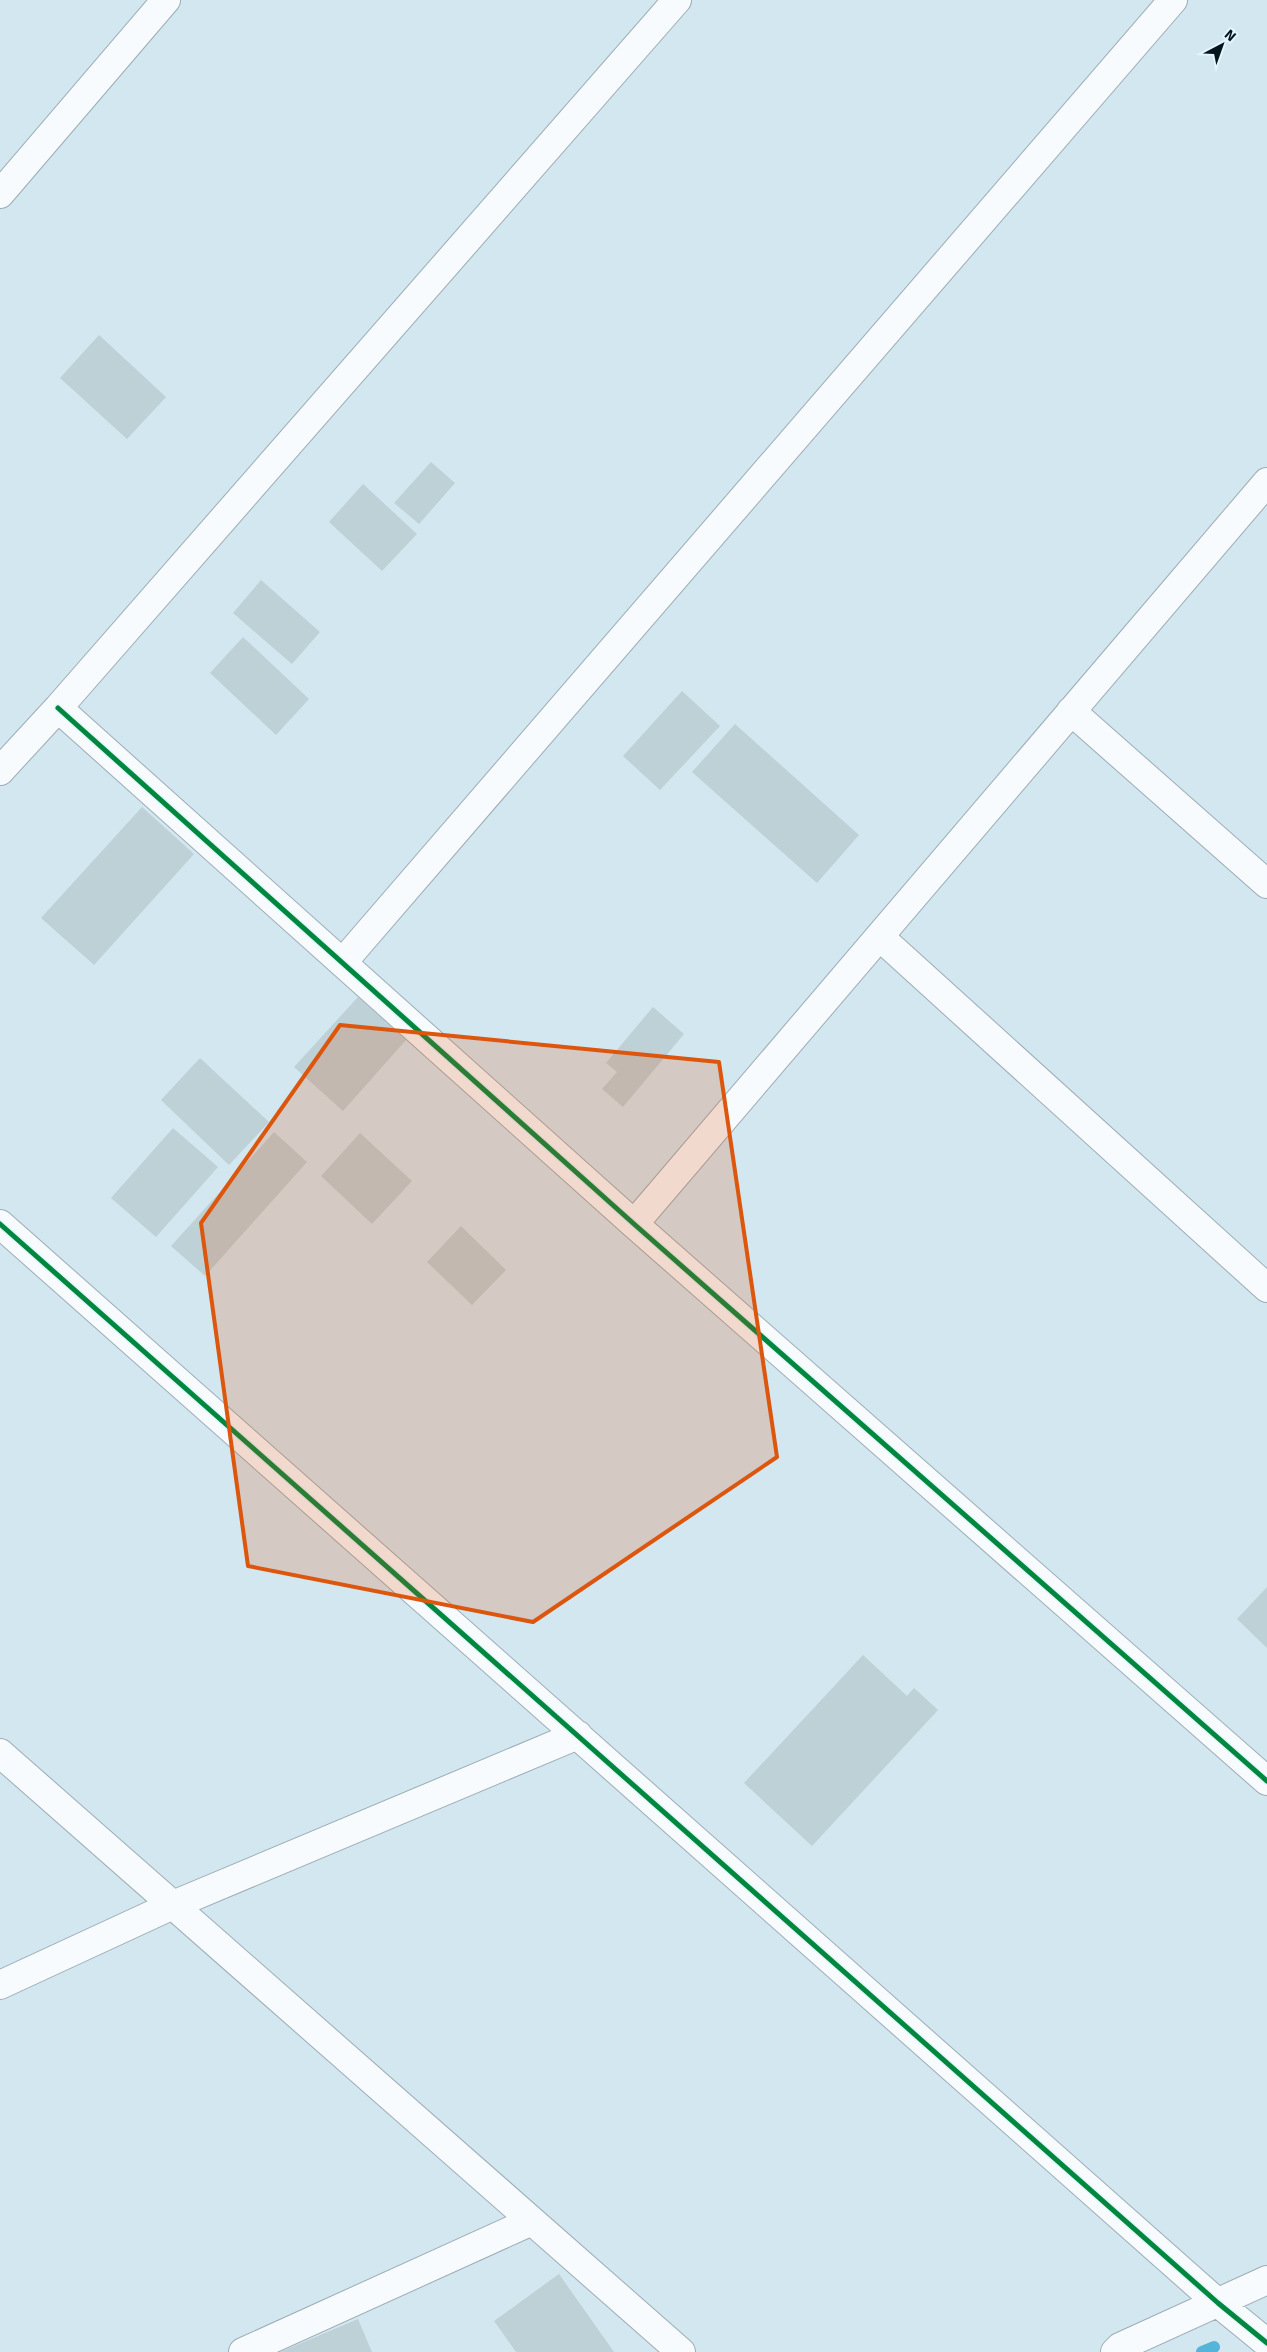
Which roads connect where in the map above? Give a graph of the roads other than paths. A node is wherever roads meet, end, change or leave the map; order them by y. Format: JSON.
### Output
{"nodes":[{"id":1,"x":166,"y":0,"type":"edge"},
{"id":2,"x":677,"y":0,"type":"edge"},
{"id":3,"x":1173,"y":0,"type":"edge"},
{"id":4,"x":0,"y":194,"type":"edge"},
{"id":5,"x":1265,"y":487,"type":"edge"},
{"id":6,"x":58,"y":708,"type":"junction"},
{"id":7,"x":1071,"y":711,"type":"junction"},
{"id":8,"x":0,"y":770,"type":"edge"},
{"id":9,"x":1267,"y":884,"type":"edge"},
{"id":10,"x":880,"y":937,"type":"junction"},
{"id":11,"x":343,"y":962,"type":"junction"},
{"id":12,"x":0,"y":1224,"type":"edge"},
{"id":13,"x":634,"y":1224,"type":"junction"},
{"id":14,"x":1267,"y":1288,"type":"edge"},
{"id":15,"x":578,"y":1735,"type":"junction"},
{"id":16,"x":0,"y":1754,"type":"edge"},
{"id":17,"x":1267,"y":1781,"type":"edge"},
{"id":18,"x":173,"y":1905,"type":"junction"},
{"id":19,"x":0,"y":1985,"type":"edge"},
{"id":20,"x":532,"y":2221,"type":"junction"},
{"id":21,"x":1267,"y":2280,"type":"edge"},
{"id":22,"x":1218,"y":2303,"type":"junction"},
{"id":23,"x":1267,"y":2343,"type":"edge"},
{"id":24,"x":243,"y":2352,"type":"edge"},
{"id":25,"x":680,"y":2352,"type":"edge"},
{"id":26,"x":1115,"y":2352,"type":"edge"}],
"edges":[{"from":1,"to":4,"type":"street"},
{"from":2,"to":6,"type":"street"},
{"from":3,"to":11,"type":"street"},
{"from":5,"to":7,"type":"street"},
{"from":6,"to":8,"type":"street"},
{"from":6,"to":11,"type":"street"},
{"from":7,"to":9,"type":"street"},
{"from":7,"to":10,"type":"street"},
{"from":10,"to":13,"type":"street"},
{"from":10,"to":14,"type":"street"},
{"from":11,"to":13,"type":"street"},
{"from":12,"to":15,"type":"street"},
{"from":13,"to":17,"type":"street"},
{"from":15,"to":18,"type":"street"},
{"from":15,"to":22,"type":"street"},
{"from":16,"to":18,"type":"street"},
{"from":18,"to":19,"type":"street"},
{"from":18,"to":20,"type":"street"},
{"from":20,"to":24,"type":"street"},
{"from":20,"to":25,"type":"street"},
{"from":21,"to":22,"type":"street"},
{"from":22,"to":23,"type":"street"},
{"from":22,"to":26,"type":"street"}]}
